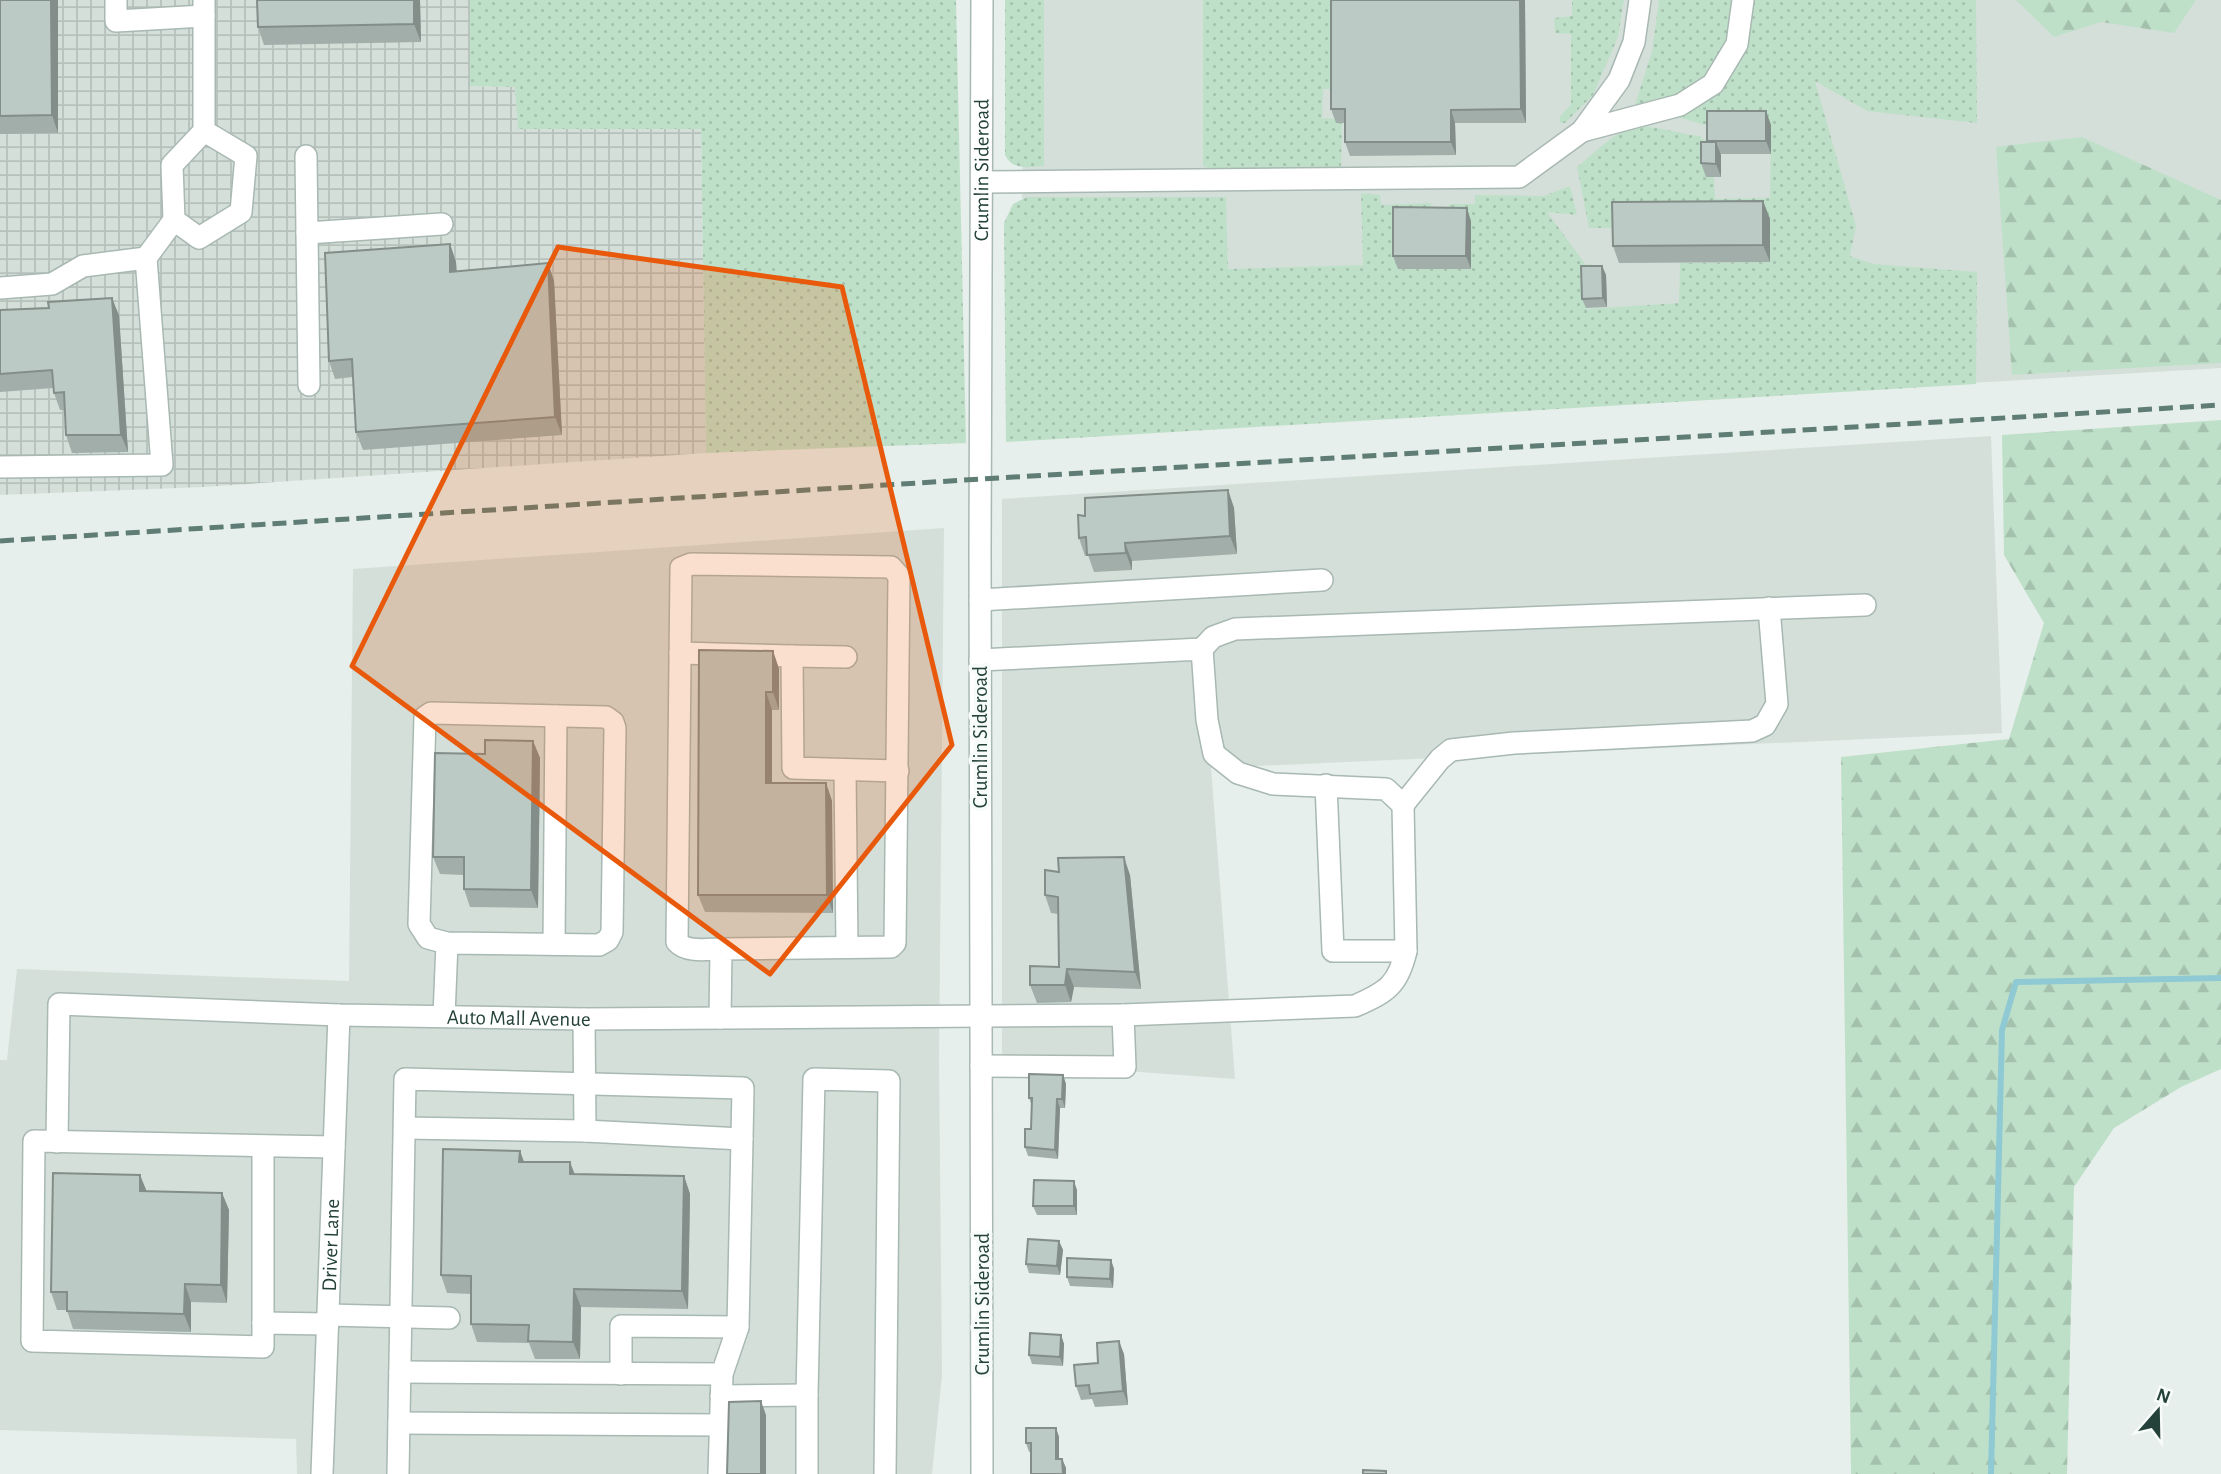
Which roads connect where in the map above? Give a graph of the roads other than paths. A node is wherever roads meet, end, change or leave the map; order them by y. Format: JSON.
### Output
{"nodes":[{"id":1,"x":116,"y":0,"type":"edge"},
{"id":2,"x":982,"y":0,"type":"edge"},
{"id":3,"x":1640,"y":0,"type":"edge"},
{"id":4,"x":1742,"y":0,"type":"edge"},
{"id":5,"x":204,"y":8,"type":"edge"},
{"id":6,"x":204,"y":131,"type":"junction"},
{"id":7,"x":1582,"y":131,"type":"junction"},
{"id":8,"x":306,"y":156,"type":"dead end"},
{"id":9,"x":982,"y":182,"type":"junction"},
{"id":10,"x":174,"y":220,"type":"junction"},
{"id":11,"x":442,"y":224,"type":"dead end"},
{"id":12,"x":307,"y":233,"type":"junction"},
{"id":13,"x":146,"y":258,"type":"junction"},
{"id":14,"x":0,"y":288,"type":"edge"},
{"id":15,"x":309,"y":385,"type":"dead end"},
{"id":16,"x":0,"y":467,"type":"edge"},
{"id":17,"x":1322,"y":580,"type":"dead end"},
{"id":18,"x":980,"y":600,"type":"junction"},
{"id":19,"x":1865,"y":605,"type":"dead end"},
{"id":20,"x":1769,"y":608,"type":"junction"},
{"id":21,"x":1202,"y":649,"type":"junction"},
{"id":22,"x":680,"y":653,"type":"junction"},
{"id":23,"x":792,"y":656,"type":"junction"},
{"id":24,"x":846,"y":657,"type":"dead end"},
{"id":25,"x":980,"y":660,"type":"junction"},
{"id":26,"x":556,"y":716,"type":"junction"},
{"id":27,"x":845,"y":769,"type":"junction"},
{"id":28,"x":898,"y":771,"type":"junction"},
{"id":29,"x":1326,"y":785,"type":"junction"},
{"id":30,"x":1403,"y":805,"type":"junction"},
{"id":31,"x":447,"y":943,"type":"junction"},
{"id":32,"x":554,"y":944,"type":"junction"},
{"id":33,"x":847,"y":947,"type":"junction"},
{"id":34,"x":721,"y":949,"type":"junction"},
{"id":35,"x":1406,"y":951,"type":"junction"},
{"id":36,"x":339,"y":1015,"type":"junction"},
{"id":37,"x":1123,"y":1015,"type":"junction"},
{"id":38,"x":444,"y":1016,"type":"junction"},
{"id":39,"x":981,"y":1017,"type":"junction"},
{"id":40,"x":720,"y":1018,"type":"junction"},
{"id":41,"x":584,"y":1019,"type":"junction"},
{"id":42,"x":981,"y":1066,"type":"junction"},
{"id":43,"x":584,"y":1083,"type":"junction"},
{"id":44,"x":404,"y":1128,"type":"junction"},
{"id":45,"x":585,"y":1131,"type":"junction"},
{"id":46,"x":742,"y":1139,"type":"junction"},
{"id":47,"x":57,"y":1142,"type":"junction"},
{"id":48,"x":263,"y":1146,"type":"junction"},
{"id":49,"x":334,"y":1147,"type":"junction"},
{"id":50,"x":401,"y":1318,"type":"junction"},
{"id":51,"x":449,"y":1318,"type":"dead end"},
{"id":52,"x":328,"y":1320,"type":"junction"},
{"id":53,"x":263,"y":1323,"type":"junction"},
{"id":54,"x":738,"y":1327,"type":"junction"},
{"id":55,"x":400,"y":1371,"type":"junction"},
{"id":56,"x":621,"y":1374,"type":"junction"},
{"id":57,"x":722,"y":1374,"type":"junction"},
{"id":58,"x":807,"y":1395,"type":"junction"},
{"id":59,"x":722,"y":1396,"type":"junction"},
{"id":60,"x":399,"y":1423,"type":"junction"},
{"id":61,"x":720,"y":1425,"type":"junction"},
{"id":62,"x":322,"y":1474,"type":"edge"},
{"id":63,"x":398,"y":1474,"type":"edge"},
{"id":64,"x":719,"y":1474,"type":"edge"},
{"id":65,"x":807,"y":1474,"type":"edge"},
{"id":66,"x":885,"y":1474,"type":"edge"},
{"id":67,"x":982,"y":1474,"type":"edge"}],
"edges":[{"from":1,"to":5,"type":"street"},
{"from":2,"to":9,"type":"street","name":"Crumlin Sideroad"},
{"from":3,"to":7,"type":"street"},
{"from":4,"to":7,"type":"street"},
{"from":5,"to":6,"type":"street"},
{"from":6,"to":10,"type":"street"},
{"from":6,"to":10,"type":"street"},
{"from":7,"to":9,"type":"street"},
{"from":8,"to":12,"type":"street"},
{"from":9,"to":18,"type":"street","name":"Crumlin Sideroad"},
{"from":10,"to":13,"type":"street"},
{"from":11,"to":12,"type":"street"},
{"from":12,"to":15,"type":"street"},
{"from":13,"to":14,"type":"street"},
{"from":13,"to":16,"type":"street"},
{"from":17,"to":18,"type":"street"},
{"from":18,"to":25,"type":"street","name":"Crumlin Sideroad"},
{"from":19,"to":20,"type":"street"},
{"from":20,"to":21,"type":"street"},
{"from":20,"to":30,"type":"street"},
{"from":21,"to":25,"type":"street"},
{"from":21,"to":29,"type":"street"},
{"from":22,"to":23,"type":"street"},
{"from":22,"to":28,"type":"street"},
{"from":22,"to":34,"type":"street"},
{"from":23,"to":24,"type":"street"},
{"from":23,"to":27,"type":"street"},
{"from":25,"to":39,"type":"street","name":"Crumlin Sideroad"},
{"from":26,"to":31,"type":"street"},
{"from":26,"to":32,"type":"street"},
{"from":26,"to":32,"type":"street"},
{"from":27,"to":28,"type":"street"},
{"from":27,"to":33,"type":"street"},
{"from":28,"to":33,"type":"street"},
{"from":29,"to":30,"type":"street"},
{"from":29,"to":35,"type":"street"},
{"from":30,"to":35,"type":"street"},
{"from":31,"to":32,"type":"street"},
{"from":31,"to":38,"type":"street"},
{"from":33,"to":34,"type":"street"},
{"from":34,"to":40,"type":"street"},
{"from":35,"to":37,"type":"street","name":"Auto Mall Avenue"},
{"from":36,"to":38,"type":"street","name":"Auto Mall Avenue"},
{"from":36,"to":47,"type":"street","name":"Auto Mall Avenue"},
{"from":36,"to":49,"type":"street","name":"Driver Lane"},
{"from":37,"to":39,"type":"street","name":"Auto Mall Avenue"},
{"from":37,"to":42,"type":"street"},
{"from":38,"to":41,"type":"street","name":"Auto Mall Avenue"},
{"from":39,"to":40,"type":"street","name":"Auto Mall Avenue"},
{"from":39,"to":42,"type":"street","name":"Crumlin Sideroad"},
{"from":40,"to":41,"type":"street","name":"Auto Mall Avenue"},
{"from":41,"to":43,"type":"street"},
{"from":42,"to":67,"type":"street","name":"Crumlin Sideroad"},
{"from":43,"to":44,"type":"street"},
{"from":43,"to":45,"type":"street"},
{"from":43,"to":46,"type":"street"},
{"from":44,"to":45,"type":"street"},
{"from":44,"to":50,"type":"street"},
{"from":45,"to":46,"type":"street"},
{"from":46,"to":54,"type":"street"},
{"from":47,"to":48,"type":"street"},
{"from":47,"to":53,"type":"street"},
{"from":48,"to":49,"type":"street"},
{"from":48,"to":53,"type":"street"},
{"from":49,"to":52,"type":"street","name":"Driver Lane"},
{"from":50,"to":51,"type":"street"},
{"from":50,"to":52,"type":"street"},
{"from":50,"to":55,"type":"street"},
{"from":52,"to":53,"type":"street"},
{"from":52,"to":62,"type":"street","name":"Driver Lane"},
{"from":54,"to":56,"type":"street"},
{"from":54,"to":57,"type":"street"},
{"from":55,"to":56,"type":"street"},
{"from":55,"to":60,"type":"street"},
{"from":56,"to":57,"type":"street"},
{"from":57,"to":59,"type":"street"},
{"from":58,"to":59,"type":"street"},
{"from":58,"to":65,"type":"street"},
{"from":58,"to":66,"type":"street"},
{"from":59,"to":61,"type":"street"},
{"from":60,"to":61,"type":"street"},
{"from":60,"to":63,"type":"street"},
{"from":61,"to":64,"type":"street"}]}
